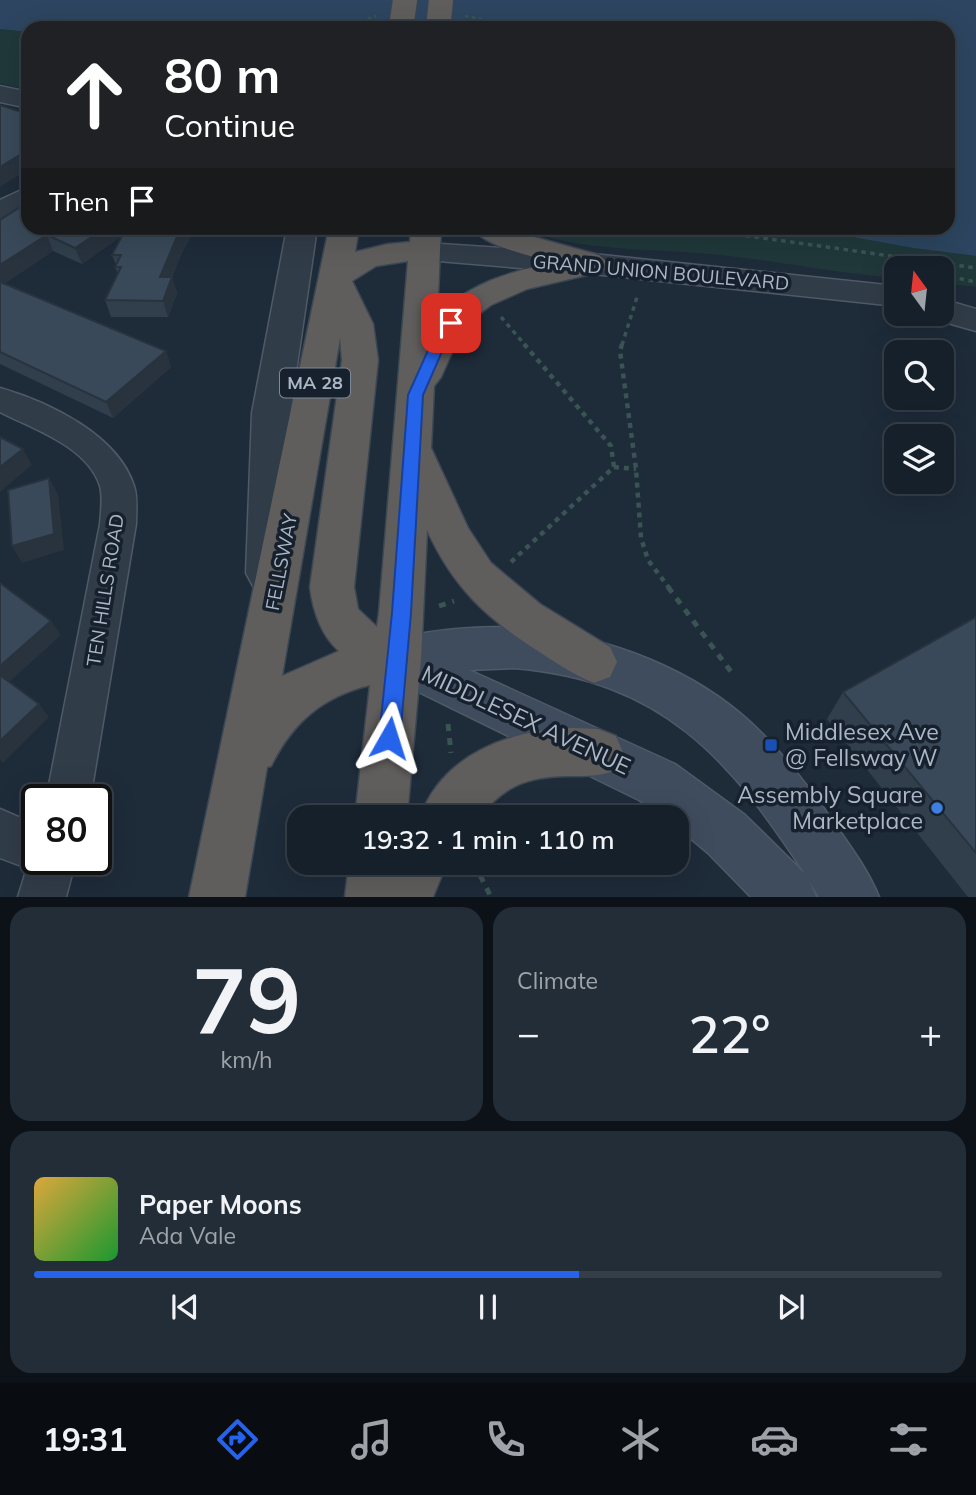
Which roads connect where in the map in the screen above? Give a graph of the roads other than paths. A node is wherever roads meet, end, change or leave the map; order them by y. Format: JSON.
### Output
{"nodes":[{"id":1,"x":405,"y":0,"type":"edge"},
{"id":2,"x":441,"y":0,"type":"edge"},
{"id":3,"x":402,"y":21,"type":"edge"},
{"id":4,"x":439,"y":21,"type":"edge"},
{"id":5,"x":0,"y":93,"type":"edge"},
{"id":6,"x":21,"y":98,"type":"edge"},
{"id":7,"x":21,"y":198,"type":"edge"},
{"id":8,"x":0,"y":211,"type":"edge"},
{"id":9,"x":301,"y":235,"type":"edge"},
{"id":10,"x":343,"y":235,"type":"edge"},
{"id":11,"x":393,"y":235,"type":"edge"},
{"id":12,"x":503,"y":235,"type":"edge"},
{"id":13,"x":426,"y":240,"type":"edge"},
{"id":14,"x":593,"y":264,"type":"junction"},
{"id":15,"x":335,"y":279,"type":"junction"},
{"id":16,"x":884,"y":295,"type":"edge"},
{"id":17,"x":954,"y":298,"type":"edge"},
{"id":18,"x":976,"y":299,"type":"edge"},
{"id":19,"x":954,"y":314,"type":"edge"},
{"id":20,"x":976,"y":320,"type":"edge"},
{"id":21,"x":416,"y":395,"type":"junction"},
{"id":22,"x":0,"y":399,"type":"edge"},
{"id":23,"x":412,"y":447,"type":"junction"},
{"id":24,"x":267,"y":638,"type":"junction"},
{"id":25,"x":398,"y":659,"type":"junction"},
{"id":26,"x":594,"y":662,"type":"junction"},
{"id":27,"x":598,"y":752,"type":"junction"},
{"id":28,"x":240,"y":779,"type":"junction"},
{"id":29,"x":71,"y":784,"type":"edge"},
{"id":30,"x":382,"y":805,"type":"edge"},
{"id":31,"x":456,"y":805,"type":"edge"},
{"id":32,"x":0,"y":832,"type":"edge"},
{"id":33,"x":21,"y":844,"type":"edge"},
{"id":34,"x":48,"y":875,"type":"edge"},
{"id":35,"x":375,"y":875,"type":"edge"},
{"id":36,"x":414,"y":875,"type":"edge"},
{"id":37,"x":42,"y":897,"type":"edge"},
{"id":38,"x":217,"y":897,"type":"edge"},
{"id":39,"x":373,"y":897,"type":"edge"},
{"id":40,"x":404,"y":897,"type":"edge"},
{"id":41,"x":788,"y":897,"type":"edge"},
{"id":42,"x":850,"y":897,"type":"edge"}],
"edges":[{"from":1,"to":3,"type":"highway","bridge":true},
{"from":2,"to":4,"type":"highway","bridge":true},
{"from":5,"to":6,"type":"street"},
{"from":7,"to":8,"type":"street"},
{"from":9,"to":24,"type":"street"},
{"from":10,"to":15,"type":"highway","name":"FELLSWAY","number":"MA 28"},
{"from":11,"to":13,"type":"highway"},
{"from":12,"to":14,"type":"highway"},
{"from":13,"to":14,"type":"street","name":"GRAND UNION BOULEVARD"},
{"from":13,"to":15,"type":"highway"},
{"from":13,"to":21,"type":"highway"},
{"from":14,"to":16,"type":"street","name":"GRAND UNION BOULEVARD"},
{"from":14,"to":21,"type":"highway"},
{"from":15,"to":24,"type":"highway","name":"FELLSWAY","number":"MA 28"},
{"from":15,"to":25,"type":"highway"},
{"from":17,"to":18,"type":"street"},
{"from":19,"to":20,"type":"street"},
{"from":21,"to":23,"type":"highway"},
{"from":22,"to":29,"type":"street","name":"TEN HILLS ROAD"},
{"from":23,"to":25,"type":"highway"},
{"from":23,"to":26,"type":"highway"},
{"from":24,"to":28,"type":"highway","name":"FELLSWAY","number":"MA 28"},
{"from":25,"to":26,"type":"main road","name":"MIDDLESEX AVENUE"},
{"from":25,"to":27,"type":"main road","name":"MIDDLESEX AVENUE"},
{"from":25,"to":28,"type":"highway"},
{"from":25,"to":30,"type":"highway"},
{"from":26,"to":42,"type":"main road","name":"MIDDLESEX AVENUE"},
{"from":27,"to":31,"type":"highway"},
{"from":27,"to":41,"type":"main road","name":"MIDDLESEX AVENUE"},
{"from":28,"to":38,"type":"highway","name":"FELLSWAY","number":"MA 28"},
{"from":32,"to":33,"type":"street"},
{"from":34,"to":37,"type":"street"},
{"from":35,"to":39,"type":"highway"},
{"from":36,"to":40,"type":"highway"}]}
